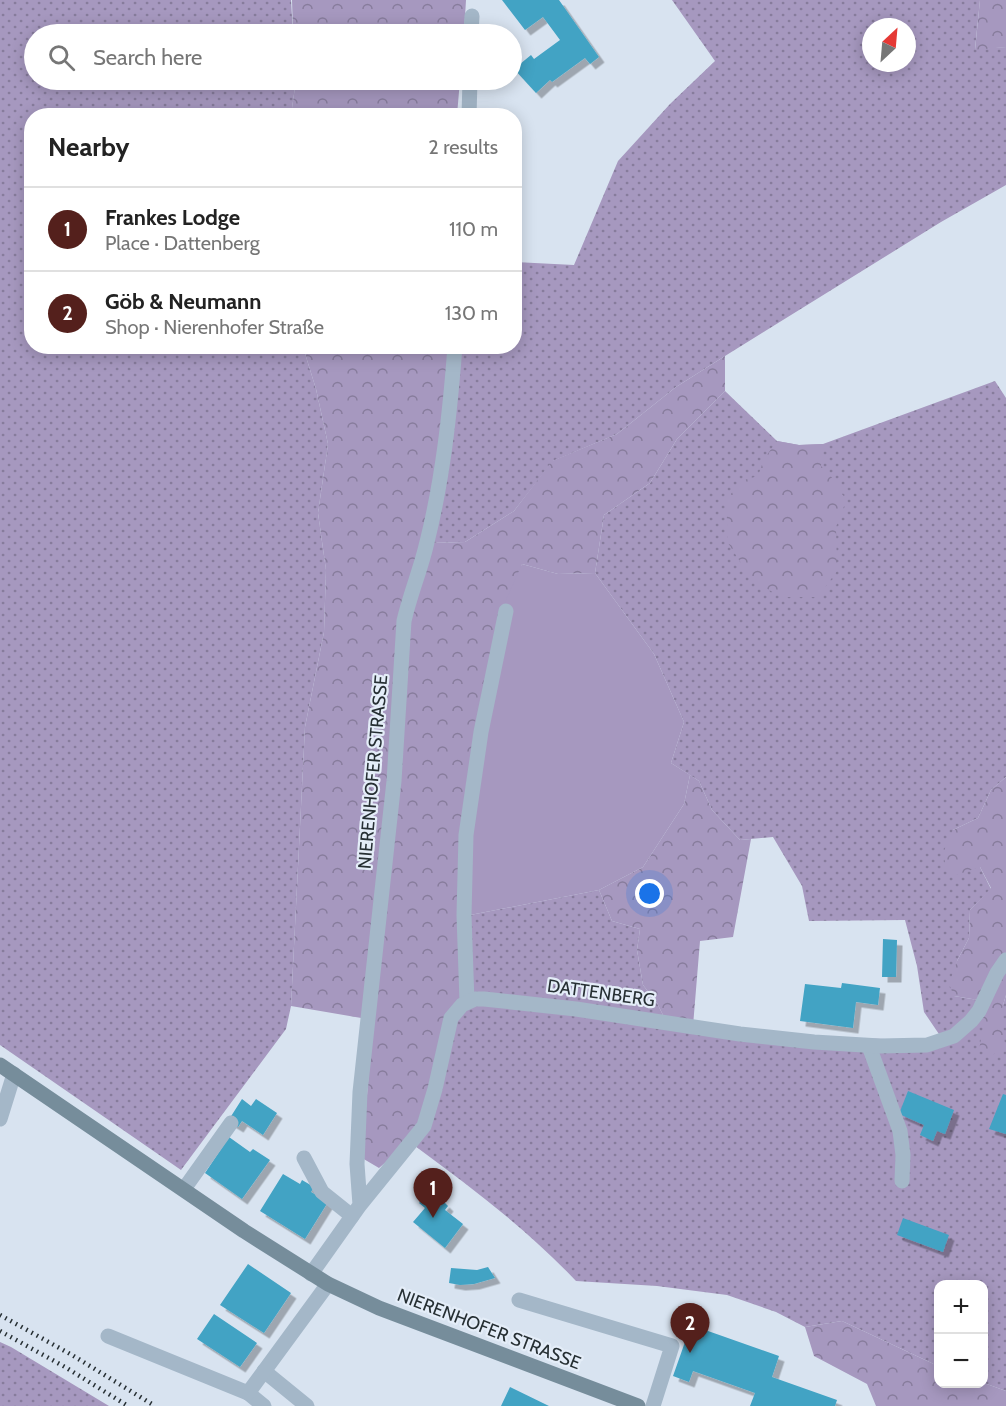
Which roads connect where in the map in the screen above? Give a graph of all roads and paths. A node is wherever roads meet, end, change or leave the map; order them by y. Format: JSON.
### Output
{"nodes":[{"id":1,"x":472,"y":16,"type":"dead end"},
{"id":2,"x":472,"y":24,"type":"edge"},
{"id":3,"x":470,"y":90,"type":"edge"},
{"id":4,"x":469,"y":108,"type":"edge"},
{"id":5,"x":454,"y":354,"type":"edge"},
{"id":6,"x":506,"y":611,"type":"dead end"},
{"id":7,"x":1006,"y":960,"type":"edge"},
{"id":8,"x":467,"y":1002,"type":"junction"},
{"id":9,"x":869,"y":1046,"type":"junction"},
{"id":10,"x":0,"y":1065,"type":"edge"},
{"id":11,"x":14,"y":1074,"type":"junction"},
{"id":12,"x":0,"y":1119,"type":"edge"},
{"id":13,"x":231,"y":1123,"type":"dead end"},
{"id":14,"x":304,"y":1158,"type":"dead end"},
{"id":15,"x":902,"y":1180,"type":"dead end"},
{"id":16,"x":184,"y":1189,"type":"junction"},
{"id":17,"x":356,"y":1210,"type":"junction"},
{"id":18,"x":311,"y":1274,"type":"junction"},
{"id":19,"x":328,"y":1284,"type":"junction"},
{"id":20,"x":519,"y":1300,"type":"dead end"},
{"id":21,"x":108,"y":1336,"type":"dead end"},
{"id":22,"x":264,"y":1371,"type":"junction"},
{"id":23,"x":248,"y":1393,"type":"junction"},
{"id":24,"x":264,"y":1406,"type":"edge"},
{"id":25,"x":307,"y":1406,"type":"edge"},
{"id":26,"x":638,"y":1406,"type":"edge"},
{"id":27,"x":653,"y":1406,"type":"edge"}],
"edges":[{"from":1,"to":2,"type":"street"},
{"from":3,"to":4,"type":"street"},
{"from":5,"to":17,"type":"street","name":"NIERENHOFER STRASSE"},
{"from":6,"to":8,"type":"street"},
{"from":7,"to":9,"type":"street","name":"DATTENBERG"},
{"from":8,"to":9,"type":"street","name":"DATTENBERG"},
{"from":8,"to":17,"type":"street"},
{"from":9,"to":15,"type":"street"},
{"from":10,"to":11,"type":"main road","name":"NIERENHOFER STRASSE"},
{"from":11,"to":12,"type":"street"},
{"from":11,"to":16,"type":"main road","name":"NIERENHOFER STRASSE"},
{"from":13,"to":16,"type":"street"},
{"from":14,"to":17,"type":"street"},
{"from":16,"to":18,"type":"main road","name":"NIERENHOFER STRASSE"},
{"from":17,"to":18,"type":"street"},
{"from":18,"to":19,"type":"main road","name":"NIERENHOFER STRASSE"},
{"from":19,"to":22,"type":"street"},
{"from":19,"to":26,"type":"main road","name":"NIERENHOFER STRASSE"},
{"from":20,"to":27,"type":"street"},
{"from":21,"to":23,"type":"street"},
{"from":22,"to":23,"type":"street"},
{"from":22,"to":25,"type":"street"},
{"from":23,"to":24,"type":"street"}]}
